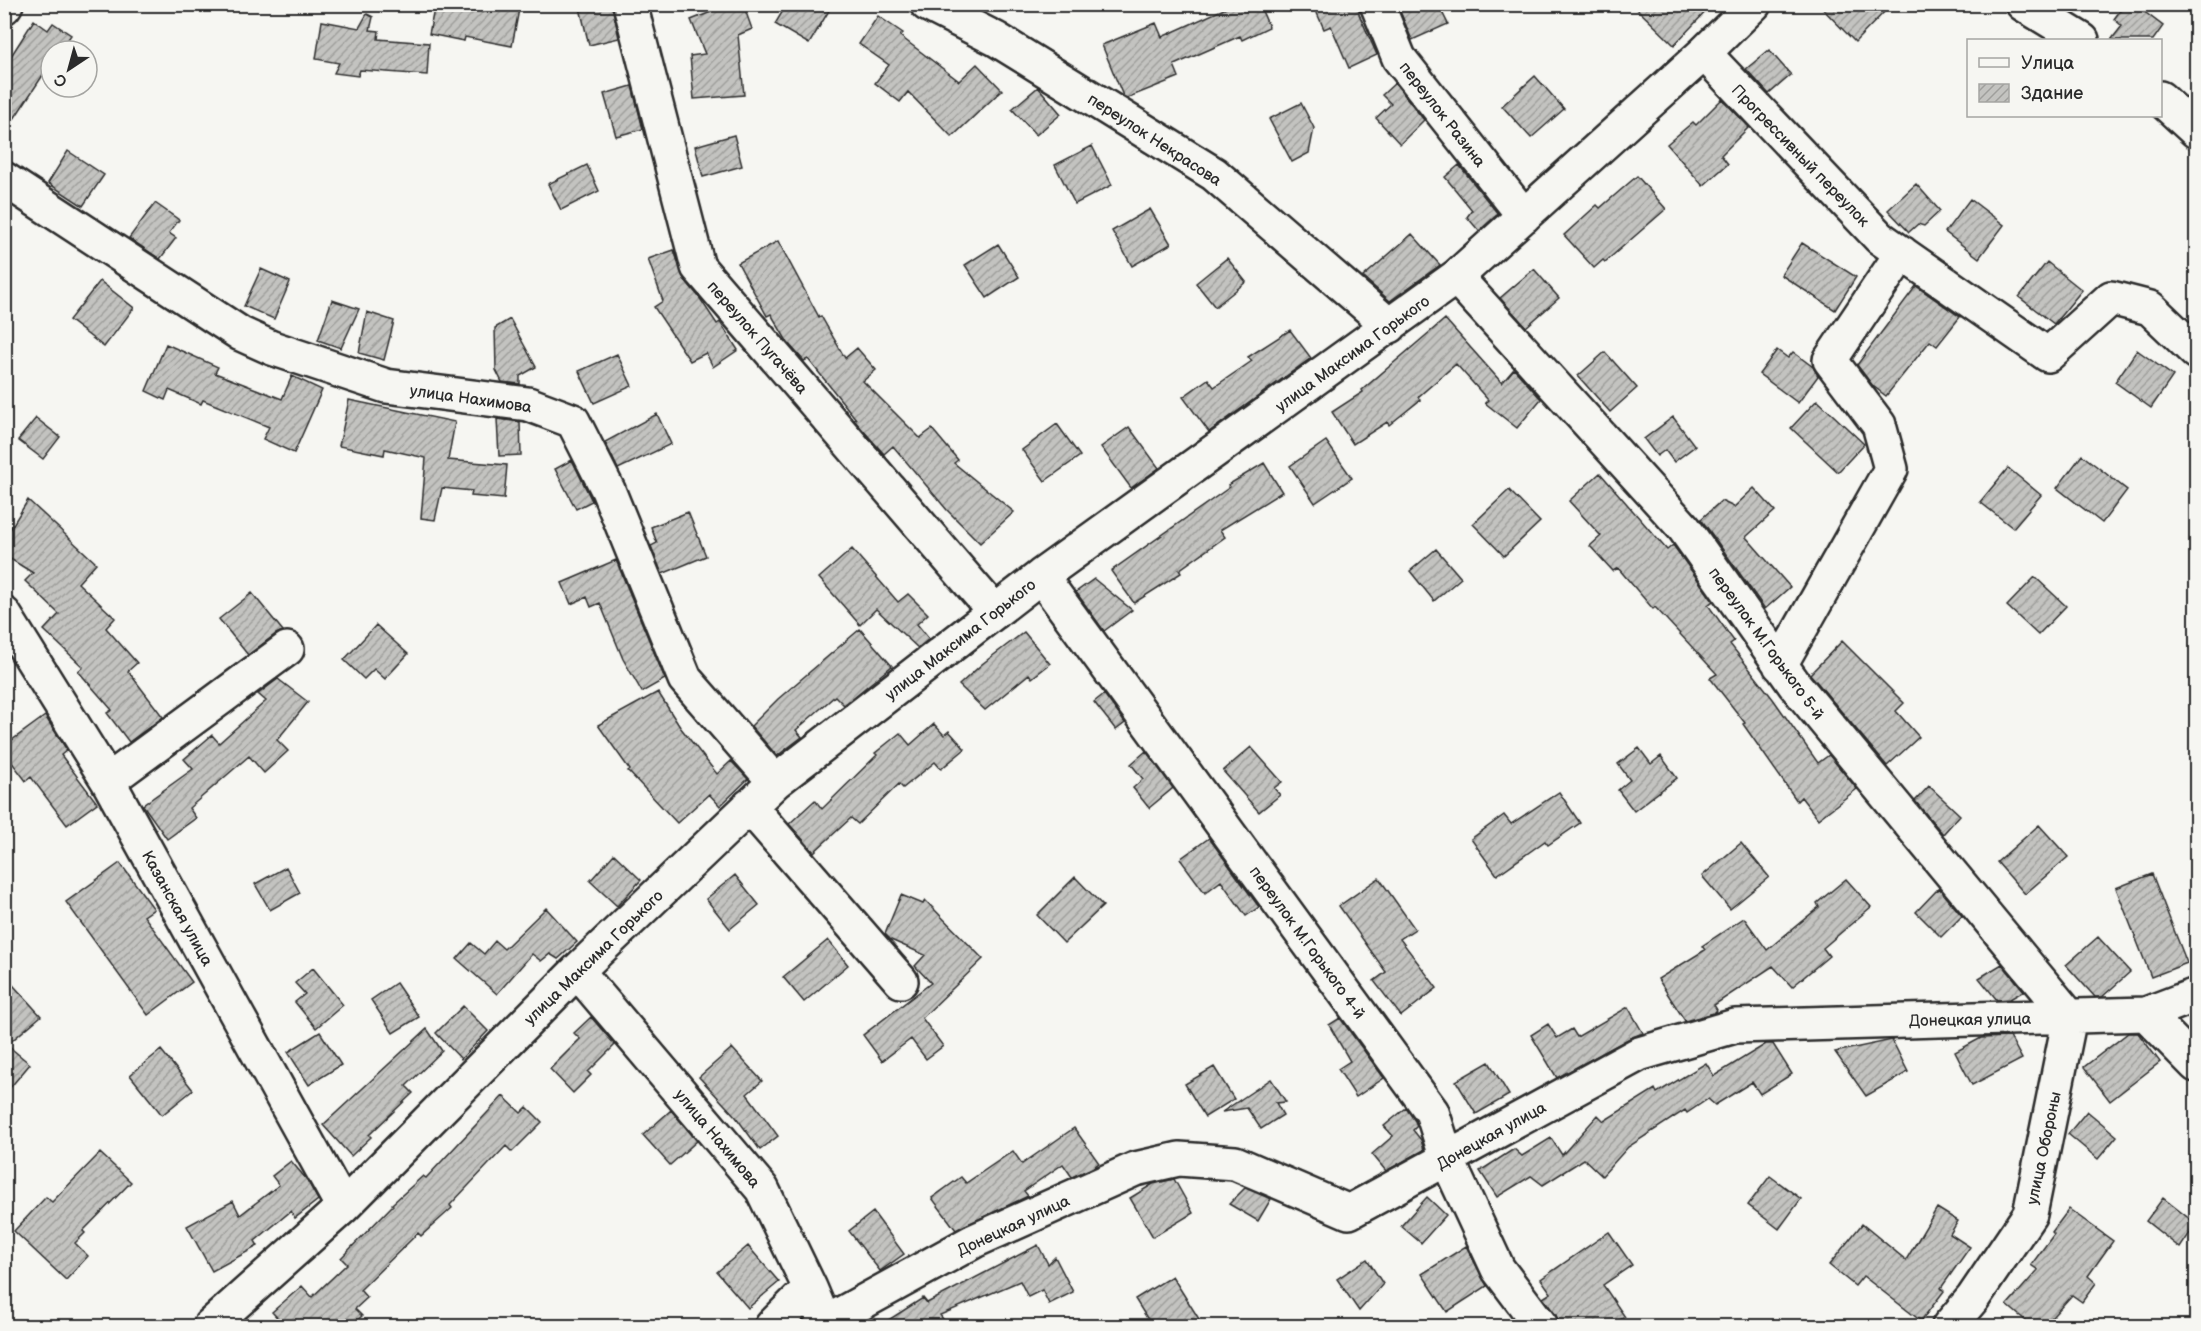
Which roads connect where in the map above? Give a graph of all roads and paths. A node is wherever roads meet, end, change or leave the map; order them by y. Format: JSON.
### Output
{"nodes":[{"id":1,"x":630,"y":4,"type":"edge"},
{"id":2,"x":927,"y":4,"type":"edge"},
{"id":3,"x":1377,"y":4,"type":"edge"},
{"id":4,"x":1754,"y":4,"type":"edge"},
{"id":5,"x":2023,"y":4,"type":"edge"},
{"id":6,"x":2080,"y":39,"type":"edge"},
{"id":7,"x":1704,"y":53,"type":"junction"},
{"id":8,"x":2162,"y":100,"type":"edge"},
{"id":9,"x":2196,"y":131,"type":"edge"},
{"id":10,"x":4,"y":179,"type":"edge"},
{"id":11,"x":1524,"y":216,"type":"junction"},
{"id":12,"x":1902,"y":253,"type":"junction"},
{"id":13,"x":1456,"y":277,"type":"junction"},
{"id":14,"x":1390,"y":326,"type":"junction"},
{"id":15,"x":2196,"y":351,"type":"edge"},
{"id":16,"x":1041,"y":576,"type":"junction"},
{"id":17,"x":995,"y":612,"type":"junction"},
{"id":18,"x":4,"y":614,"type":"edge"},
{"id":19,"x":287,"y":649,"type":"dead end"},
{"id":20,"x":1780,"y":665,"type":"junction"},
{"id":21,"x":108,"y":781,"type":"junction"},
{"id":22,"x":775,"y":782,"type":"junction"},
{"id":23,"x":748,"y":806,"type":"junction"},
{"id":24,"x":577,"y":971,"type":"junction"},
{"id":25,"x":901,"y":981,"type":"dead end"},
{"id":26,"x":2196,"y":995,"type":"edge"},
{"id":27,"x":2146,"y":1014,"type":"junction"},
{"id":28,"x":2070,"y":1017,"type":"junction"},
{"id":29,"x":2196,"y":1065,"type":"edge"},
{"id":30,"x":1447,"y":1159,"type":"junction"},
{"id":31,"x":343,"y":1207,"type":"junction"},
{"id":32,"x":810,"y":1288,"type":"junction"},
{"id":33,"x":245,"y":1315,"type":"edge"},
{"id":34,"x":826,"y":1325,"type":"edge"},
{"id":35,"x":210,"y":1326,"type":"edge"},
{"id":36,"x":772,"y":1326,"type":"edge"},
{"id":37,"x":1541,"y":1326,"type":"edge"},
{"id":38,"x":1949,"y":1326,"type":"edge"}],
"edges":[{"from":1,"to":17,"type":"street","name":"переулок Пугачёва"},
{"from":2,"to":14,"type":"street","name":"переулок Некрасова"},
{"from":3,"to":11,"type":"street","name":"переулок Разина"},
{"from":4,"to":7,"type":"street","name":"улица Максима Горького"},
{"from":5,"to":6,"type":"street"},
{"from":7,"to":11,"type":"street","name":"улица Максима Горького"},
{"from":7,"to":12,"type":"street","name":"Прогрессивный переулок"},
{"from":8,"to":9,"type":"street"},
{"from":10,"to":22,"type":"street","name":"улица Нахимова"},
{"from":11,"to":13,"type":"street","name":"улица Максима Горького"},
{"from":12,"to":15,"type":"street","name":"Прогрессивный переулок"},
{"from":12,"to":20,"type":"street"},
{"from":13,"to":14,"type":"street","name":"улица Максима Горького"},
{"from":13,"to":20,"type":"street","name":"переулок М.Горького 5-й"},
{"from":14,"to":16,"type":"street","name":"улица Максима Горького"},
{"from":16,"to":17,"type":"street","name":"улица Максима Горького"},
{"from":16,"to":30,"type":"street","name":"переулок М.Горького 4-й"},
{"from":17,"to":22,"type":"street","name":"улица Максима Горького"},
{"from":18,"to":21,"type":"street","name":"Казанская улица"},
{"from":19,"to":21,"type":"street"},
{"from":20,"to":28,"type":"street","name":"переулок М.Горького 5-й"},
{"from":21,"to":31,"type":"street","name":"Казанская улица"},
{"from":22,"to":23,"type":"street","name":"улица Максима Горького"},
{"from":23,"to":24,"type":"street","name":"улица Максима Горького"},
{"from":23,"to":25,"type":"street"},
{"from":24,"to":31,"type":"street","name":"улица Максима Горького"},
{"from":24,"to":32,"type":"street","name":"улица Нахимова"},
{"from":26,"to":27,"type":"street","name":"Донецкая улица"},
{"from":27,"to":28,"type":"street","name":"Донецкая улица"},
{"from":27,"to":29,"type":"street"},
{"from":28,"to":30,"type":"street","name":"Донецкая улица"},
{"from":28,"to":38,"type":"street","name":"улица Обороны"},
{"from":30,"to":34,"type":"street","name":"Донецкая улица"},
{"from":30,"to":37,"type":"street","name":"переулок М.Горького 4-й"},
{"from":31,"to":33,"type":"street","name":"улица Максима Горького"},
{"from":32,"to":34,"type":"street","name":"улица Нахимова"},
{"from":32,"to":36,"type":"street"},
{"from":33,"to":35,"type":"street","name":"улица Максима Горького"}]}
